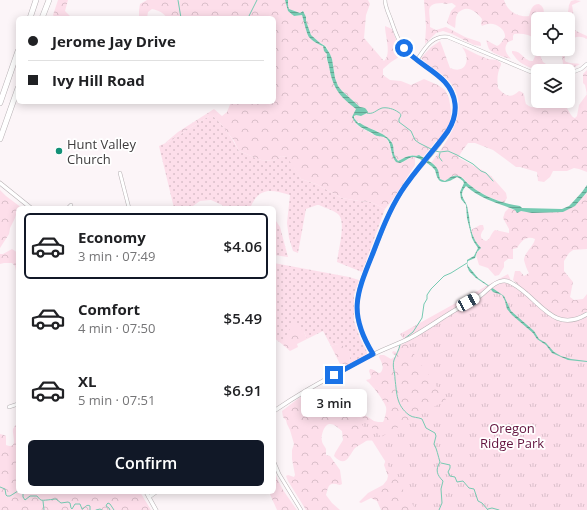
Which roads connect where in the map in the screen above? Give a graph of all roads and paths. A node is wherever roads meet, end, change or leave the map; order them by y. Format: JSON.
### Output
{"nodes":[{"id":1,"x":36,"y":0,"type":"edge"},
{"id":2,"x":48,"y":0,"type":"edge"},
{"id":3,"x":385,"y":0,"type":"edge"},
{"id":4,"x":31,"y":16,"type":"edge"},
{"id":5,"x":43,"y":16,"type":"edge"},
{"id":6,"x":16,"y":57,"type":"edge"},
{"id":7,"x":417,"y":60,"type":"junction"},
{"id":8,"x":587,"y":64,"type":"edge"},
{"id":9,"x":575,"y":71,"type":"edge"},
{"id":10,"x":531,"y":72,"type":"edge"},
{"id":11,"x":16,"y":94,"type":"edge"},
{"id":12,"x":0,"y":103,"type":"edge"},
{"id":13,"x":0,"y":139,"type":"edge"},
{"id":14,"x":120,"y":173,"type":"dead end"},
{"id":15,"x":0,"y":183,"type":"edge"},
{"id":16,"x":29,"y":206,"type":"edge"},
{"id":17,"x":128,"y":206,"type":"edge"},
{"id":18,"x":587,"y":314,"type":"edge"},
{"id":19,"x":373,"y":354,"type":"junction"},
{"id":20,"x":16,"y":405,"type":"edge"},
{"id":21,"x":9,"y":407,"type":"dead end"},
{"id":22,"x":276,"y":410,"type":"edge"},
{"id":23,"x":276,"y":467,"type":"edge"},
{"id":24,"x":147,"y":494,"type":"edge"},
{"id":25,"x":153,"y":494,"type":"edge"},
{"id":26,"x":149,"y":497,"type":"junction"},
{"id":27,"x":156,"y":510,"type":"edge"},
{"id":28,"x":301,"y":510,"type":"edge"}],
"edges":[{"from":1,"to":4,"type":"highway"},
{"from":2,"to":5,"type":"highway"},
{"from":3,"to":7,"type":"street"},
{"from":6,"to":12,"type":"highway"},
{"from":7,"to":10,"type":"street"},
{"from":7,"to":19,"type":"street"},
{"from":8,"to":9,"type":"street"},
{"from":11,"to":13,"type":"highway"},
{"from":14,"to":17,"type":"street"},
{"from":15,"to":16,"type":"street"},
{"from":18,"to":19,"type":"street"},
{"from":19,"to":22,"type":"street"},
{"from":20,"to":21,"type":"street"},
{"from":23,"to":28,"type":"street"},
{"from":24,"to":26,"type":"street"},
{"from":25,"to":26,"type":"street"},
{"from":26,"to":27,"type":"street"}]}
